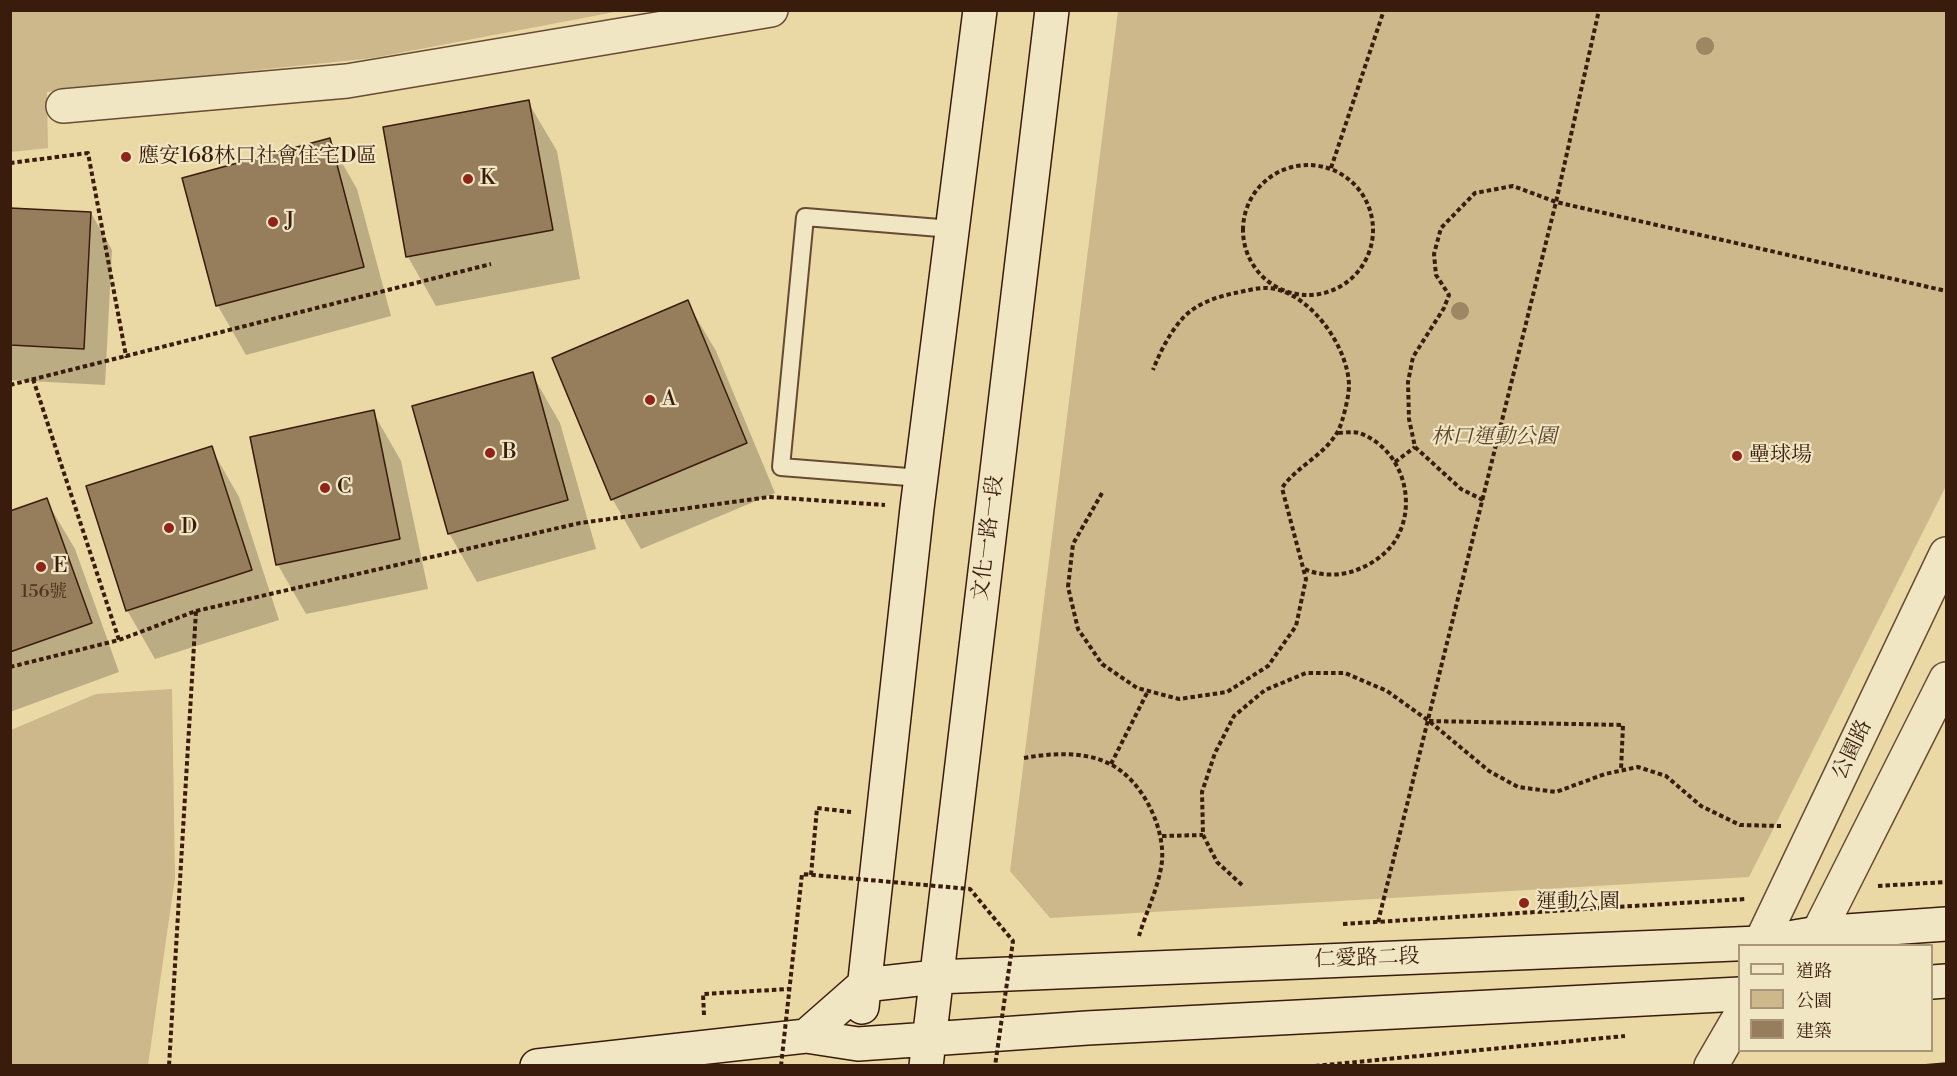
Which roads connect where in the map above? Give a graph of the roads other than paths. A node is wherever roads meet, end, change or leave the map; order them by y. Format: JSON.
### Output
{"nodes":[{"id":1,"x":771,"y":10,"type":"edge"},
{"id":2,"x":980,"y":10,"type":"edge"},
{"id":3,"x":1052,"y":10,"type":"edge"},
{"id":4,"x":63,"y":106,"type":"dead end"},
{"id":5,"x":952,"y":229,"type":"junction"},
{"id":6,"x":919,"y":493,"type":"junction"},
{"id":7,"x":1947,"y":554,"type":"edge"},
{"id":8,"x":1947,"y":679,"type":"edge"},
{"id":9,"x":1844,"y":769,"type":"junction"},
{"id":10,"x":1890,"y":789,"type":"junction"},
{"id":11,"x":1947,"y":924,"type":"edge"},
{"id":12,"x":1811,"y":939,"type":"edge"},
{"id":13,"x":1759,"y":944,"type":"edge"},
{"id":14,"x":1738,"y":945,"type":"edge"},
{"id":15,"x":936,"y":977,"type":"junction"},
{"id":16,"x":864,"y":985,"type":"junction"},
{"id":17,"x":1738,"y":994,"type":"edge"},
{"id":18,"x":1738,"y":1019,"type":"edge"},
{"id":19,"x":806,"y":1036,"type":"junction"},
{"id":20,"x":927,"y":1053,"type":"edge"},
{"id":21,"x":857,"y":1055,"type":"edge"},
{"id":22,"x":537,"y":1065,"type":"edge"},
{"id":23,"x":1711,"y":1065,"type":"edge"}],
"edges":[{"from":1,"to":4,"type":"main road"},
{"from":2,"to":5,"type":"main road"},
{"from":3,"to":15,"type":"main road","name":"文化一路一段"},
{"from":5,"to":6,"type":"main road"},
{"from":5,"to":6,"type":"lane"},
{"from":6,"to":16,"type":"main road"},
{"from":7,"to":9,"type":"main road","name":"公園路"},
{"from":8,"to":10,"type":"main road"},
{"from":9,"to":10,"type":"main road"},
{"from":9,"to":13,"type":"main road","name":"公園路"},
{"from":10,"to":12,"type":"main road"},
{"from":11,"to":12,"type":"main road","name":"仁愛路二段"},
{"from":12,"to":13,"type":"main road","name":"仁愛路二段"},
{"from":14,"to":15,"type":"main road","name":"仁愛路二段"},
{"from":15,"to":16,"type":"main road","name":"仁愛路二段"},
{"from":15,"to":20,"type":"main road","name":"文化一路一段"},
{"from":16,"to":19,"type":"main road"},
{"from":16,"to":21,"type":"main road"},
{"from":17,"to":20,"type":"main road"},
{"from":18,"to":23,"type":"main road"},
{"from":19,"to":21,"type":"main road"},
{"from":19,"to":22,"type":"main road"},
{"from":20,"to":21,"type":"main road"}]}
